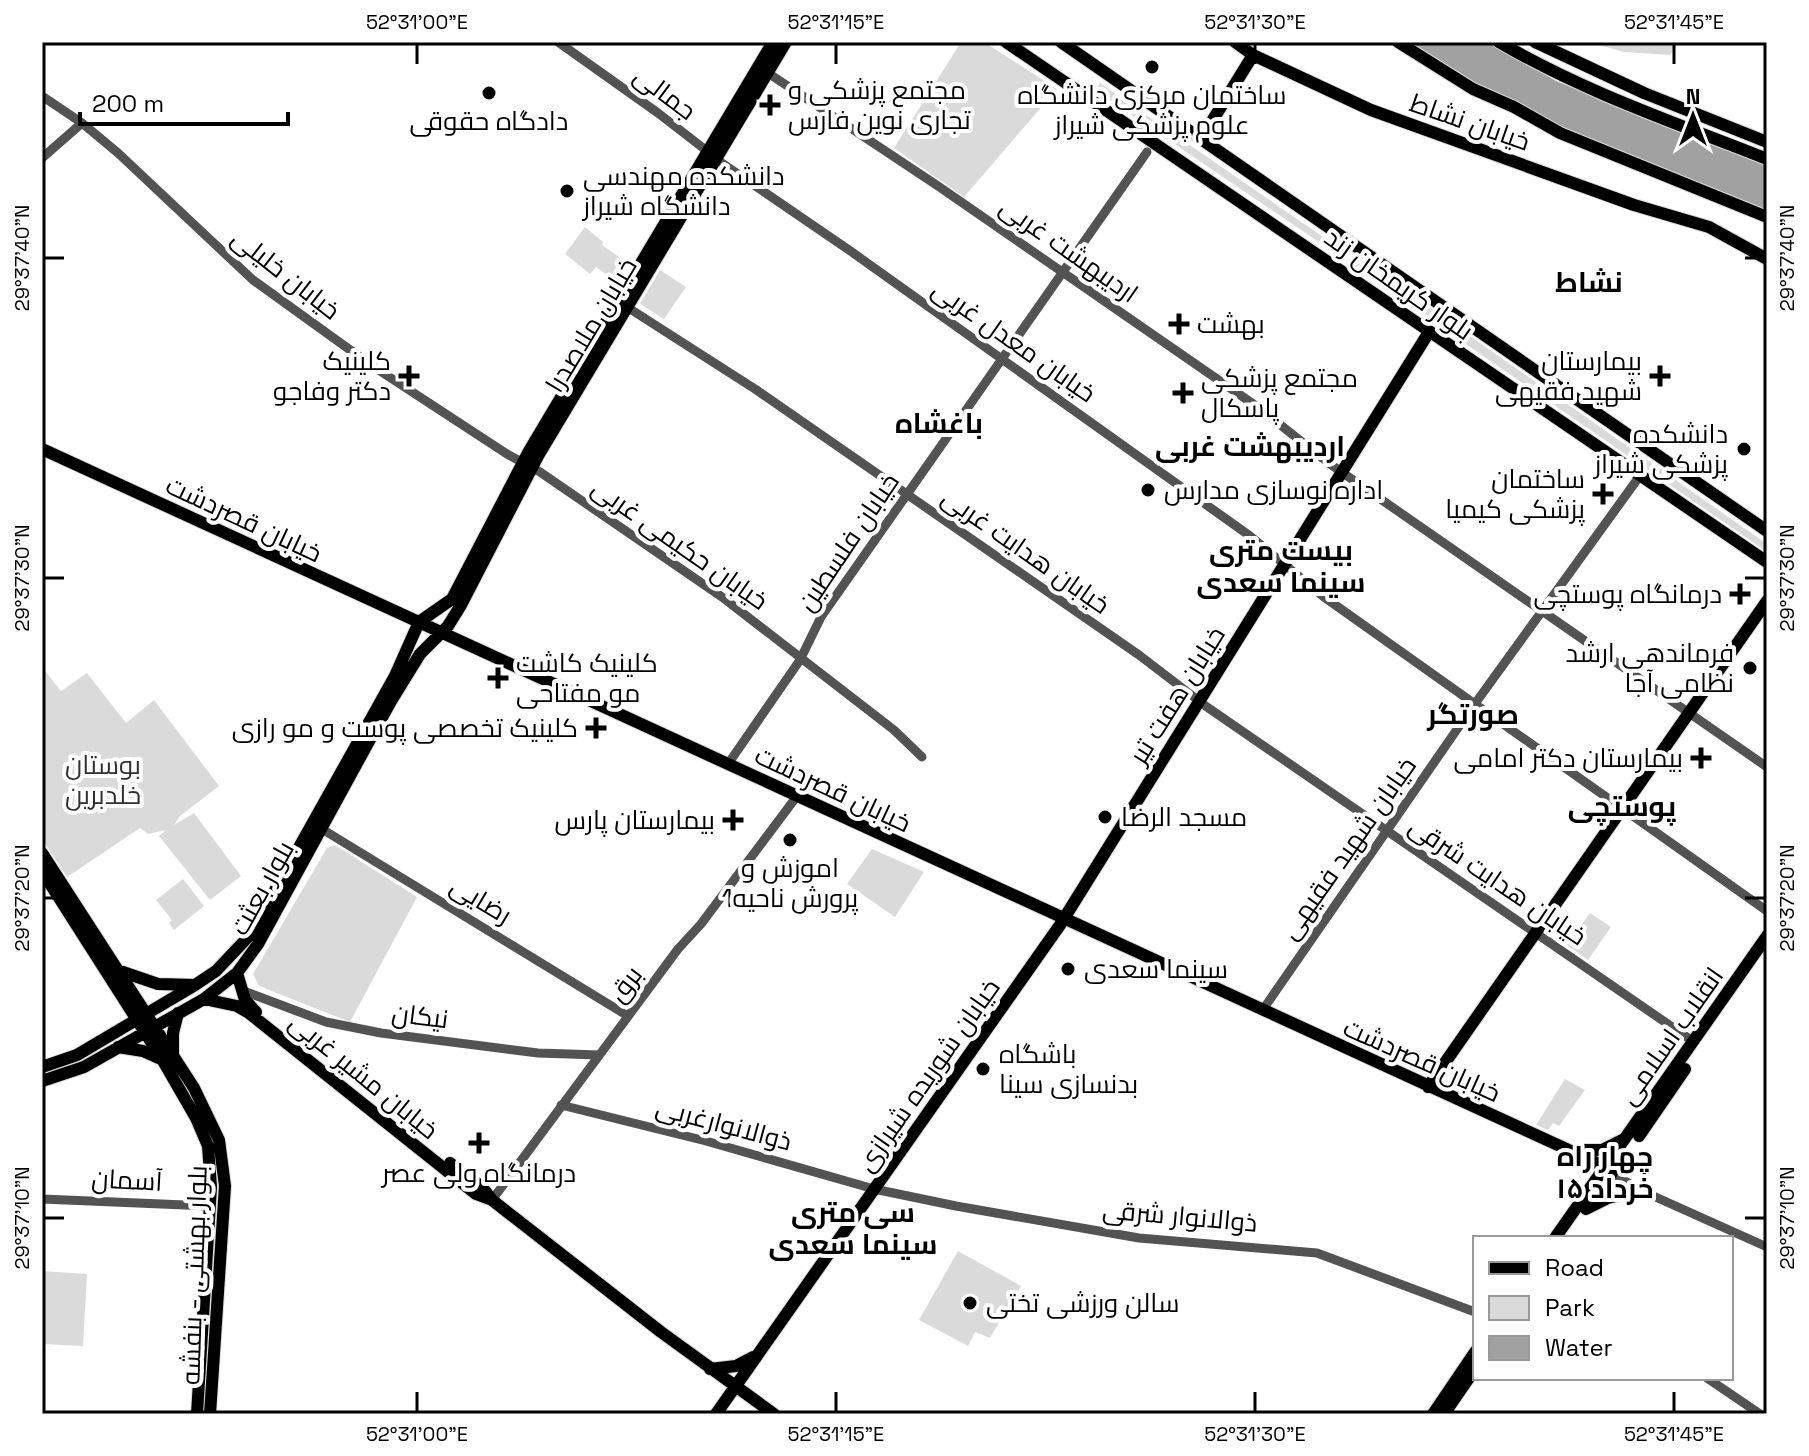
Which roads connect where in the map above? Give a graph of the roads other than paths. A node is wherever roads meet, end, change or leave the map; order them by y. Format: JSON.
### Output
{"nodes":[{"id":1,"x":558,"y":42,"type":"edge"},
{"id":2,"x":773,"y":42,"type":"edge"},
{"id":3,"x":786,"y":42,"type":"edge"},
{"id":4,"x":1006,"y":42,"type":"edge"},
{"id":5,"x":1061,"y":42,"type":"edge"},
{"id":6,"x":1235,"y":42,"type":"edge"},
{"id":7,"x":1398,"y":42,"type":"edge"},
{"id":8,"x":1499,"y":42,"type":"edge"},
{"id":9,"x":1535,"y":42,"type":"edge"},
{"id":10,"x":1253,"y":55,"type":"junction"},
{"id":11,"x":768,"y":73,"type":"junction"},
{"id":12,"x":42,"y":96,"type":"edge"},
{"id":13,"x":82,"y":123,"type":"junction"},
{"id":14,"x":1132,"y":127,"type":"junction"},
{"id":15,"x":1201,"y":139,"type":"junction"},
{"id":16,"x":1767,"y":142,"type":"edge"},
{"id":17,"x":1166,"y":150,"type":"junction"},
{"id":18,"x":1147,"y":152,"type":"junction"},
{"id":19,"x":711,"y":155,"type":"junction"},
{"id":20,"x":42,"y":158,"type":"edge"},
{"id":21,"x":1767,"y":159,"type":"edge"},
{"id":22,"x":1767,"y":217,"type":"edge"},
{"id":23,"x":664,"y":238,"type":"junction"},
{"id":24,"x":1767,"y":259,"type":"edge"},
{"id":25,"x":1063,"y":272,"type":"junction"},
{"id":26,"x":627,"y":307,"type":"junction"},
{"id":27,"x":1429,"y":332,"type":"junction"},
{"id":28,"x":1002,"y":359,"type":"junction"},
{"id":29,"x":42,"y":449,"type":"edge"},
{"id":30,"x":527,"y":465,"type":"junction"},
{"id":31,"x":1341,"y":471,"type":"junction"},
{"id":32,"x":1639,"y":477,"type":"junction"},
{"id":33,"x":907,"y":494,"type":"junction"},
{"id":34,"x":1767,"y":531,"type":"edge"},
{"id":35,"x":1766,"y":561,"type":"edge"},
{"id":36,"x":1283,"y":563,"type":"junction"},
{"id":37,"x":1767,"y":601,"type":"edge"},
{"id":38,"x":1544,"y":610,"type":"junction"},
{"id":39,"x":419,"y":622,"type":"junction"},
{"id":40,"x":440,"y":633,"type":"junction"},
{"id":41,"x":800,"y":660,"type":"junction"},
{"id":42,"x":1198,"y":701,"type":"junction"},
{"id":43,"x":1476,"y":704,"type":"junction"},
{"id":44,"x":1689,"y":712,"type":"junction"},
{"id":45,"x":922,"y":757,"type":"dead end"},
{"id":46,"x":728,"y":764,"type":"junction"},
{"id":47,"x":1767,"y":767,"type":"edge"},
{"id":48,"x":797,"y":796,"type":"junction"},
{"id":49,"x":1622,"y":808,"type":"junction"},
{"id":50,"x":316,"y":826,"type":"junction"},
{"id":51,"x":1388,"y":832,"type":"junction"},
{"id":52,"x":42,"y":853,"type":"edge"},
{"id":53,"x":42,"y":871,"type":"edge"},
{"id":54,"x":1767,"y":911,"type":"edge"},
{"id":55,"x":1065,"y":918,"type":"junction"},
{"id":56,"x":1535,"y":932,"type":"junction"},
{"id":57,"x":1767,"y":936,"type":"edge"},
{"id":58,"x":1767,"y":951,"type":"edge"},
{"id":59,"x":100,"y":953,"type":"junction"},
{"id":60,"x":117,"y":970,"type":"junction"},
{"id":61,"x":237,"y":973,"type":"junction"},
{"id":62,"x":195,"y":985,"type":"junction"},
{"id":63,"x":120,"y":995,"type":"junction"},
{"id":64,"x":241,"y":998,"type":"junction"},
{"id":65,"x":204,"y":999,"type":"junction"},
{"id":66,"x":1262,"y":1011,"type":"junction"},
{"id":67,"x":178,"y":1013,"type":"junction"},
{"id":68,"x":628,"y":1016,"type":"junction"},
{"id":69,"x":141,"y":1018,"type":"junction"},
{"id":70,"x":156,"y":1027,"type":"junction"},
{"id":71,"x":144,"y":1033,"type":"junction"},
{"id":72,"x":117,"y":1040,"type":"junction"},
{"id":73,"x":1694,"y":1042,"type":"junction"},
{"id":74,"x":599,"y":1055,"type":"junction"},
{"id":75,"x":168,"y":1056,"type":"junction"},
{"id":76,"x":46,"y":1073,"type":"edge"},
{"id":77,"x":1428,"y":1087,"type":"junction"},
{"id":78,"x":561,"y":1105,"type":"junction"},
{"id":79,"x":1629,"y":1134,"type":"junction"},
{"id":80,"x":1559,"y":1146,"type":"junction"},
{"id":81,"x":1608,"y":1171,"type":"junction"},
{"id":82,"x":874,"y":1189,"type":"junction"},
{"id":83,"x":1640,"y":1190,"type":"junction"},
{"id":84,"x":42,"y":1199,"type":"edge"},
{"id":85,"x":492,"y":1200,"type":"junction"},
{"id":86,"x":209,"y":1206,"type":"junction"},
{"id":87,"x":1586,"y":1209,"type":"junction"},
{"id":88,"x":1557,"y":1236,"type":"edge"},
{"id":89,"x":1565,"y":1236,"type":"edge"},
{"id":90,"x":1767,"y":1247,"type":"edge"},
{"id":91,"x":1473,"y":1311,"type":"edge"},
{"id":92,"x":1473,"y":1355,"type":"edge"},
{"id":93,"x":755,"y":1356,"type":"junction"},
{"id":94,"x":207,"y":1361,"type":"junction"},
{"id":95,"x":710,"y":1369,"type":"junction"},
{"id":96,"x":1473,"y":1372,"type":"edge"},
{"id":97,"x":1710,"y":1380,"type":"edge"},
{"id":98,"x":734,"y":1387,"type":"junction"},
{"id":99,"x":197,"y":1414,"type":"edge"},
{"id":100,"x":210,"y":1414,"type":"edge"},
{"id":101,"x":716,"y":1414,"type":"edge"},
{"id":102,"x":774,"y":1414,"type":"edge"},
{"id":103,"x":1433,"y":1414,"type":"edge"},
{"id":104,"x":1444,"y":1414,"type":"edge"},
{"id":105,"x":1760,"y":1414,"type":"edge"}],
"edges":[{"from":1,"to":19,"type":"street","name":"جمالی"},
{"from":2,"to":19,"type":"main road","name":"خیابان ملاصدرا"},
{"from":3,"to":11,"type":"main road","name":"خیابان ملاصدرا"},
{"from":4,"to":14,"type":"main road","name":"بلوار کریمخان زند"},
{"from":5,"to":15,"type":"main road","name":"بلوار کریمخان زند"},
{"from":6,"to":10,"type":"main road","name":"خیابان نشاط"},
{"from":7,"to":22,"type":"main road"},
{"from":8,"to":21,"type":"main road"},
{"from":9,"to":16,"type":"main road"},
{"from":10,"to":15,"type":"main road"},
{"from":10,"to":24,"type":"main road","name":"خیابان نشاط"},
{"from":11,"to":19,"type":"main road","name":"خیابان ملاصدرا"},
{"from":11,"to":25,"type":"street","name":"اردیبهشت غربی"},
{"from":12,"to":13,"type":"street","name":"خیابان خلیلی"},
{"from":13,"to":20,"type":"street"},
{"from":13,"to":30,"type":"street","name":"خیابان خلیلی"},
{"from":14,"to":17,"type":"main road","name":"بلوار کریمخان زند"},
{"from":14,"to":18,"type":"street"},
{"from":15,"to":34,"type":"main road","name":"بلوار کریمخان زند"},
{"from":17,"to":18,"type":"street"},
{"from":17,"to":27,"type":"main road","name":"بلوار کریمخان زند"},
{"from":18,"to":25,"type":"street","name":"خیابان فلسطین"},
{"from":19,"to":23,"type":"main road","name":"خیابان ملاصدرا"},
{"from":19,"to":28,"type":"street","name":"خیابان معدل غربی"},
{"from":23,"to":26,"type":"main road","name":"خیابان ملاصدرا"},
{"from":23,"to":30,"type":"main road","name":"خیابان ملاصدرا"},
{"from":25,"to":28,"type":"street","name":"خیابان فلسطین"},
{"from":25,"to":31,"type":"street","name":"اردیبهشت غربی"},
{"from":26,"to":30,"type":"main road","name":"خیابان ملاصدرا"},
{"from":26,"to":33,"type":"street","name":"خیابان هدایت غربی"},
{"from":27,"to":31,"type":"main road","name":"خیابان هفت تیر"},
{"from":27,"to":32,"type":"main road","name":"بلوار کریمخان زند"},
{"from":28,"to":33,"type":"street","name":"خیابان فلسطین"},
{"from":28,"to":36,"type":"street","name":"خیابان معدل غربی"},
{"from":29,"to":39,"type":"main road","name":"خیابان قصردشت"},
{"from":30,"to":39,"type":"main road","name":"خیابان ملاصدرا"},
{"from":30,"to":40,"type":"main road","name":"خیابان ملاصدرا"},
{"from":30,"to":41,"type":"street","name":"خیابان حکیمی غربی"},
{"from":31,"to":36,"type":"main road","name":"خیابان هفت تیر"},
{"from":31,"to":38,"type":"street","name":"اردیبهشت غربی"},
{"from":32,"to":35,"type":"main road","name":"بلوار کریمخان زند"},
{"from":32,"to":38,"type":"street","name":"خیابان شهید فقیهی"},
{"from":33,"to":41,"type":"street","name":"خیابان فلسطین"},
{"from":33,"to":42,"type":"street","name":"خیابان هدایت غربی"},
{"from":36,"to":42,"type":"main road","name":"خیابان هفت تیر"},
{"from":36,"to":43,"type":"street","name":"خیابان معدل غربی"},
{"from":37,"to":44,"type":"main road"},
{"from":38,"to":43,"type":"street","name":"خیابان شهید فقیهی"},
{"from":38,"to":44,"type":"street","name":"اردیبهشت غربی"},
{"from":39,"to":40,"type":"main road","name":"خیابان قصردشت"},
{"from":39,"to":50,"type":"main road","name":"بلوار بعثت"},
{"from":40,"to":46,"type":"main road","name":"خیابان قصردشت"},
{"from":40,"to":50,"type":"main road","name":"بلوار بعثت"},
{"from":41,"to":45,"type":"street","name":"خیابان حکیمی غربی"},
{"from":41,"to":46,"type":"street","name":"خیابان فلسطین"},
{"from":42,"to":51,"type":"street","name":"خیابان هدایت شرقی"},
{"from":42,"to":55,"type":"main road","name":"خیابان هفت تیر"},
{"from":43,"to":49,"type":"street","name":"خیابان معدل غربی"},
{"from":43,"to":51,"type":"street","name":"خیابان شهید فقیهی"},
{"from":44,"to":47,"type":"street","name":"اردیبهشت غربی"},
{"from":44,"to":49,"type":"main road"},
{"from":46,"to":48,"type":"main road","name":"خیابان قصردشت"},
{"from":48,"to":55,"type":"main road","name":"خیابان قصردشت"},
{"from":48,"to":68,"type":"street","name":"برق"},
{"from":49,"to":54,"type":"street","name":"خیابان معدل غربی"},
{"from":49,"to":56,"type":"main road"},
{"from":50,"to":61,"type":"main road","name":"بلوار بعثت"},
{"from":50,"to":62,"type":"main road","name":"بلوار بعثت"},
{"from":50,"to":68,"type":"street","name":"رضایی"},
{"from":51,"to":56,"type":"street","name":"خیابان هدایت شرقی"},
{"from":51,"to":66,"type":"street","name":"خیابان شهید فقیهی"},
{"from":52,"to":59,"type":"main road"},
{"from":53,"to":59,"type":"main road"},
{"from":55,"to":66,"type":"main road","name":"خیابان قصردشت"},
{"from":55,"to":82,"type":"main road","name":"خیابان شوریده شیرازی"},
{"from":56,"to":73,"type":"street","name":"خیابان هدایت شرقی"},
{"from":56,"to":77,"type":"main road"},
{"from":57,"to":73,"type":"main road","name":"انقلاب اسلامی"},
{"from":58,"to":81,"type":"main road","name":"انقلاب اسلامی"},
{"from":59,"to":60,"type":"main road"},
{"from":59,"to":63,"type":"main road"},
{"from":60,"to":62,"type":"main road"},
{"from":60,"to":69,"type":"main road"},
{"from":61,"to":64,"type":"main road"},
{"from":61,"to":65,"type":"main road","name":"بلوار بعثت"},
{"from":62,"to":69,"type":"main road","name":"بلوار بعثت"},
{"from":63,"to":69,"type":"main road"},
{"from":63,"to":72,"type":"main road"},
{"from":64,"to":65,"type":"main road"},
{"from":64,"to":74,"type":"street","name":"نیکان"},
{"from":64,"to":85,"type":"main road","name":"خیابان مشیر غربی"},
{"from":65,"to":67,"type":"main road","name":"بلوار بعثت"},
{"from":66,"to":77,"type":"main road","name":"خیابان قصردشت"},
{"from":67,"to":70,"type":"main road","name":"بلوار بعثت"},
{"from":67,"to":75,"type":"main road"},
{"from":68,"to":74,"type":"street","name":"برق"},
{"from":69,"to":70,"type":"main road"},
{"from":69,"to":71,"type":"main road","name":"بلوار بهشتی - بنفشه"},
{"from":69,"to":72,"type":"main road","name":"بلوار بعثت"},
{"from":70,"to":71,"type":"main road","name":"بلوار بعثت"},
{"from":70,"to":75,"type":"main road"},
{"from":71,"to":72,"type":"main road","name":"بلوار بعثت"},
{"from":71,"to":75,"type":"main road","name":"بلوار بهشتی - بنفشه"},
{"from":72,"to":75,"type":"main road"},
{"from":72,"to":76,"type":"main road","name":"بلوار بعثت"},
{"from":73,"to":79,"type":"main road","name":"انقلاب اسلامی"},
{"from":74,"to":78,"type":"street","name":"برق"},
{"from":75,"to":86,"type":"main road","name":"بلوار بهشتی - بنفشه"},
{"from":75,"to":94,"type":"main road","name":"بلوار بهشتی - بنفشه"},
{"from":77,"to":80,"type":"main road","name":"خیابان قصردشت"},
{"from":78,"to":82,"type":"street","name":"ذوالانوارغربی"},
{"from":78,"to":85,"type":"street","name":"برق"},
{"from":79,"to":80,"type":"main road"},
{"from":79,"to":81,"type":"main road","name":"انقلاب اسلامی"},
{"from":80,"to":81,"type":"main road","name":"خیابان قصردشت"},
{"from":81,"to":83,"type":"street"},
{"from":81,"to":87,"type":"main road","name":"انقلاب اسلامی"},
{"from":81,"to":88,"type":"main road","name":"انقلاب اسلامی"},
{"from":82,"to":91,"type":"street","name":"ذوالانوار شرقی"},
{"from":82,"to":93,"type":"main road","name":"خیابان شوریده شیرازی"},
{"from":83,"to":87,"type":"main road"},
{"from":83,"to":90,"type":"street"},
{"from":84,"to":86,"type":"street","name":"آسمان"},
{"from":85,"to":95,"type":"main road","name":"خیابان مشیر غربی"},
{"from":86,"to":94,"type":"main road","name":"بلوار بهشتی - بنفشه"},
{"from":87,"to":89,"type":"main road","name":"انقلاب اسلامی"},
{"from":92,"to":103,"type":"main road"},
{"from":93,"to":95,"type":"main road"},
{"from":93,"to":98,"type":"main road","name":"خیابان شوریده شیرازی"},
{"from":94,"to":99,"type":"main road","name":"بلوار بهشتی - بنفشه"},
{"from":94,"to":100,"type":"main road","name":"بلوار بهشتی - بنفشه"},
{"from":95,"to":98,"type":"main road","name":"خیابان مشیر غربی"},
{"from":96,"to":104,"type":"main road"},
{"from":97,"to":105,"type":"street"},
{"from":98,"to":101,"type":"main road","name":"خیابان شوریده شیرازی"},
{"from":98,"to":102,"type":"main road","name":"خیابان مشیر غربی"}]}
